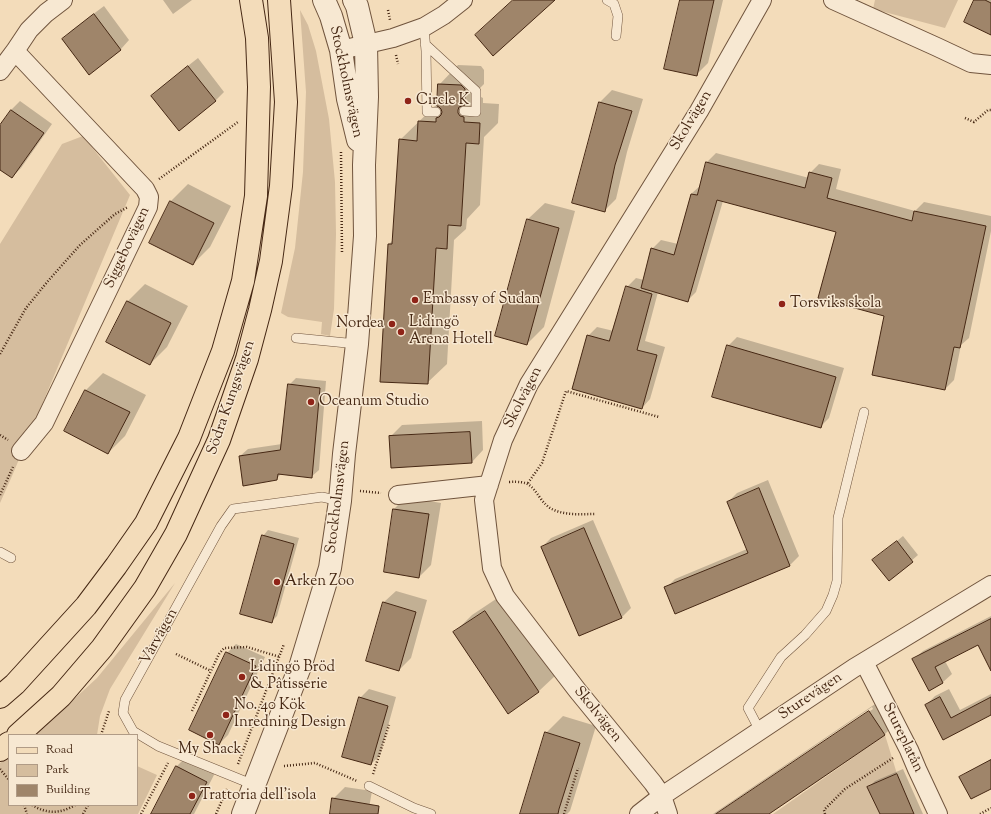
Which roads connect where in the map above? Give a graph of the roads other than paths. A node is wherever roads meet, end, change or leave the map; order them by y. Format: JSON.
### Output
{"nodes":[{"id":1,"x":62,"y":0,"type":"edge"},
{"id":2,"x":252,"y":0,"type":"edge"},
{"id":3,"x":279,"y":0,"type":"edge"},
{"id":4,"x":324,"y":0,"type":"edge"},
{"id":5,"x":354,"y":0,"type":"edge"},
{"id":6,"x":463,"y":0,"type":"edge"},
{"id":7,"x":607,"y":0,"type":"edge"},
{"id":8,"x":762,"y":0,"type":"edge"},
{"id":9,"x":833,"y":0,"type":"edge"},
{"id":10,"x":424,"y":36,"type":"junction"},
{"id":11,"x":616,"y":36,"type":"dead end"},
{"id":12,"x":366,"y":44,"type":"junction"},
{"id":13,"x":341,"y":50,"type":"junction"},
{"id":14,"x":15,"y":51,"type":"junction"},
{"id":15,"x":991,"y":65,"type":"edge"},
{"id":16,"x":0,"y":71,"type":"edge"},
{"id":17,"x":464,"y":111,"type":"dead end"},
{"id":18,"x":436,"y":112,"type":"dead end"},
{"id":19,"x":364,"y":165,"type":"junction"},
{"id":20,"x":296,"y":338,"type":"dead end"},
{"id":21,"x":357,"y":344,"type":"junction"},
{"id":22,"x":864,"y":412,"type":"dead end"},
{"id":23,"x":21,"y":451,"type":"road end"},
{"id":24,"x":497,"y":483,"type":"junction"},
{"id":25,"x":398,"y":495,"type":"road end"},
{"id":26,"x":331,"y":499,"type":"junction"},
{"id":27,"x":0,"y":552,"type":"edge"},
{"id":28,"x":11,"y":558,"type":"dead end"},
{"id":29,"x":990,"y":588,"type":"edge"},
{"id":30,"x":864,"y":662,"type":"junction"},
{"id":31,"x":0,"y":697,"type":"edge"},
{"id":32,"x":760,"y":731,"type":"junction"},
{"id":33,"x":19,"y":734,"type":"edge"},
{"id":34,"x":8,"y":744,"type":"edge"},
{"id":35,"x":0,"y":750,"type":"edge"},
{"id":36,"x":254,"y":785,"type":"junction"},
{"id":37,"x":369,"y":786,"type":"road end"},
{"id":38,"x":662,"y":796,"type":"junction"},
{"id":39,"x":243,"y":814,"type":"edge"},
{"id":40,"x":431,"y":814,"type":"edge"},
{"id":41,"x":639,"y":814,"type":"edge"},
{"id":42,"x":668,"y":814,"type":"edge"},
{"id":43,"x":938,"y":814,"type":"edge"}],
"edges":[{"from":1,"to":14,"type":"street"},
{"from":2,"to":31,"type":"main road","name":"Södra Kungsvägen"},
{"from":3,"to":33,"type":"main road","name":"Södra Kungsvägen"},
{"from":4,"to":13,"type":"street","name":"Stockholmsvägen"},
{"from":5,"to":12,"type":"street","name":"Stockholmsvägen"},
{"from":6,"to":10,"type":"street"},
{"from":7,"to":11,"type":"lane"},
{"from":8,"to":24,"type":"street","name":"Skolvägen"},
{"from":9,"to":15,"type":"street"},
{"from":10,"to":12,"type":"street"},
{"from":10,"to":17,"type":"lane"},
{"from":10,"to":18,"type":"lane"},
{"from":12,"to":13,"type":"street"},
{"from":12,"to":19,"type":"street","name":"Stockholmsvägen"},
{"from":13,"to":19,"type":"street","name":"Stockholmsvägen"},
{"from":14,"to":16,"type":"street"},
{"from":14,"to":23,"type":"street","name":"Siggebovägen"},
{"from":19,"to":21,"type":"street","name":"Stockholmsvägen"},
{"from":20,"to":21,"type":"lane"},
{"from":21,"to":26,"type":"street","name":"Stockholmsvägen"},
{"from":22,"to":32,"type":"lane"},
{"from":24,"to":25,"type":"street"},
{"from":24,"to":38,"type":"street","name":"Skolvägen"},
{"from":26,"to":36,"type":"street","name":"Stockholmsvägen"},
{"from":26,"to":36,"type":"lane","name":"Vårvägen"},
{"from":27,"to":28,"type":"lane"},
{"from":29,"to":30,"type":"street","name":"Sturevägen"},
{"from":30,"to":32,"type":"street","name":"Sturevägen"},
{"from":30,"to":43,"type":"street","name":"Stureplatån"},
{"from":32,"to":38,"type":"street","name":"Sturevägen"},
{"from":34,"to":35,"type":"main road"},
{"from":36,"to":39,"type":"street","name":"Stockholmsvägen"},
{"from":37,"to":40,"type":"lane"},
{"from":38,"to":41,"type":"street","name":"Sturevägen"},
{"from":38,"to":42,"type":"street"}]}
